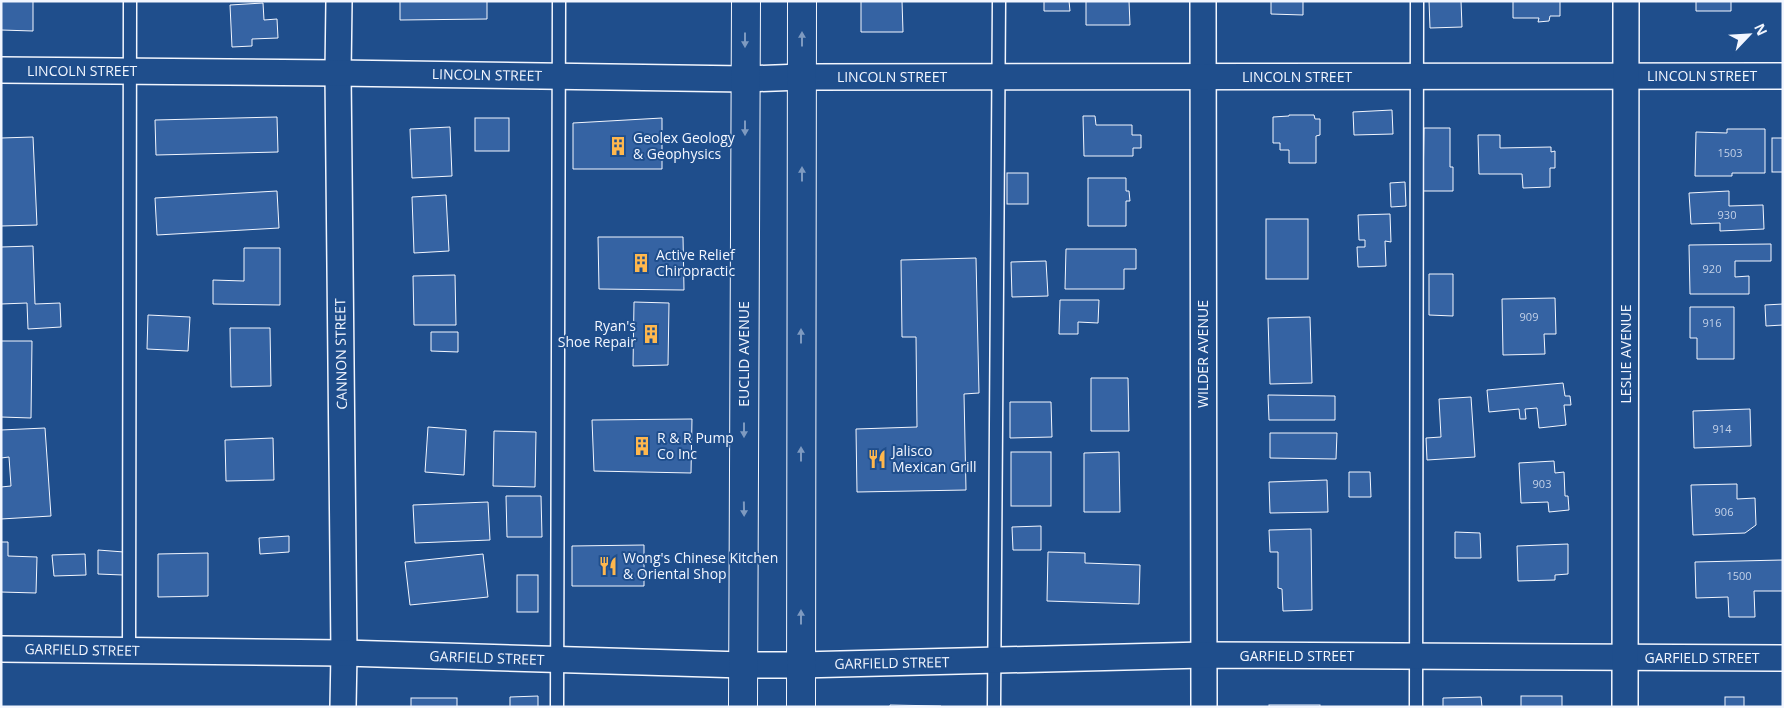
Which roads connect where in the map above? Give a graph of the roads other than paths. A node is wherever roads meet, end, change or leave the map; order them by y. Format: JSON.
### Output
{"nodes":[{"id":1,"x":130,"y":1,"type":"edge"},
{"id":2,"x":339,"y":1,"type":"edge"},
{"id":3,"x":560,"y":1,"type":"edge"},
{"id":4,"x":746,"y":1,"type":"edge"},
{"id":5,"x":802,"y":1,"type":"edge"},
{"id":6,"x":998,"y":1,"type":"edge"},
{"id":7,"x":1203,"y":1,"type":"edge"},
{"id":8,"x":1417,"y":1,"type":"edge"},
{"id":9,"x":1626,"y":1,"type":"edge"},
{"id":10,"x":1,"y":70,"type":"edge"},
{"id":11,"x":130,"y":72,"type":"junction"},
{"id":12,"x":338,"y":73,"type":"junction"},
{"id":13,"x":560,"y":76,"type":"junction"},
{"id":14,"x":1626,"y":76,"type":"junction"},
{"id":15,"x":1783,"y":76,"type":"edge"},
{"id":16,"x":802,"y":77,"type":"junction"},
{"id":17,"x":1417,"y":77,"type":"junction"},
{"id":18,"x":999,"y":78,"type":"junction"},
{"id":19,"x":1203,"y":78,"type":"junction"},
{"id":20,"x":745,"y":79,"type":"junction"},
{"id":21,"x":1,"y":649,"type":"edge"},
{"id":22,"x":130,"y":651,"type":"junction"},
{"id":23,"x":344,"y":653,"type":"junction"},
{"id":24,"x":1204,"y":655,"type":"junction"},
{"id":25,"x":1416,"y":656,"type":"junction"},
{"id":26,"x":1626,"y":657,"type":"junction"},
{"id":27,"x":1783,"y":658,"type":"edge"},
{"id":28,"x":557,"y":660,"type":"junction"},
{"id":29,"x":995,"y":660,"type":"junction"},
{"id":30,"x":743,"y":665,"type":"junction"},
{"id":31,"x":801,"y":665,"type":"junction"},
{"id":32,"x":343,"y":707,"type":"edge"},
{"id":33,"x":557,"y":707,"type":"edge"},
{"id":34,"x":742,"y":707,"type":"edge"},
{"id":35,"x":801,"y":707,"type":"edge"},
{"id":36,"x":994,"y":707,"type":"edge"},
{"id":37,"x":1204,"y":707,"type":"edge"},
{"id":38,"x":1416,"y":707,"type":"edge"},
{"id":39,"x":1625,"y":707,"type":"edge"}],
"edges":[{"from":1,"to":11,"type":"lane"},
{"from":2,"to":12,"type":"street","name":"CANNON STREET"},
{"from":3,"to":13,"type":"lane"},
{"from":4,"to":20,"type":"highway","name":"EUCLID AVENUE","one_way":true},
{"from":16,"to":5,"type":"highway","one_way":true},
{"from":6,"to":18,"type":"lane"},
{"from":7,"to":19,"type":"street","name":"WILDER AVENUE"},
{"from":8,"to":17,"type":"lane"},
{"from":9,"to":14,"type":"street","name":"LESLIE AVENUE"},
{"from":10,"to":11,"type":"street","name":"LINCOLN STREET"},
{"from":11,"to":12,"type":"street","name":"LINCOLN STREET"},
{"from":11,"to":22,"type":"lane"},
{"from":12,"to":13,"type":"street","name":"LINCOLN STREET"},
{"from":12,"to":23,"type":"street","name":"CANNON STREET"},
{"from":13,"to":20,"type":"street","name":"LINCOLN STREET"},
{"from":13,"to":28,"type":"lane"},
{"from":14,"to":15,"type":"street","name":"LINCOLN STREET"},
{"from":14,"to":17,"type":"street","name":"LINCOLN STREET"},
{"from":14,"to":26,"type":"street","name":"LESLIE AVENUE"},
{"from":16,"to":18,"type":"street","name":"LINCOLN STREET"},
{"from":16,"to":20,"type":"street","name":"LINCOLN STREET"},
{"from":31,"to":16,"type":"highway","one_way":true},
{"from":17,"to":19,"type":"street","name":"LINCOLN STREET"},
{"from":17,"to":25,"type":"lane"},
{"from":18,"to":19,"type":"street","name":"LINCOLN STREET"},
{"from":18,"to":29,"type":"lane"},
{"from":19,"to":24,"type":"street","name":"WILDER AVENUE"},
{"from":20,"to":30,"type":"highway","name":"EUCLID AVENUE","one_way":true},
{"from":21,"to":22,"type":"street","name":"GARFIELD STREET"},
{"from":22,"to":23,"type":"street","name":"GARFIELD STREET"},
{"from":23,"to":28,"type":"street","name":"GARFIELD STREET"},
{"from":23,"to":32,"type":"street","name":"CANNON STREET"},
{"from":24,"to":25,"type":"street","name":"GARFIELD STREET"},
{"from":24,"to":29,"type":"street","name":"GARFIELD STREET"},
{"from":24,"to":37,"type":"street","name":"WILDER AVENUE"},
{"from":25,"to":26,"type":"street","name":"GARFIELD STREET"},
{"from":25,"to":38,"type":"lane"},
{"from":26,"to":27,"type":"street","name":"GARFIELD STREET"},
{"from":26,"to":39,"type":"street","name":"LESLIE AVENUE"},
{"from":28,"to":30,"type":"street","name":"GARFIELD STREET"},
{"from":28,"to":33,"type":"lane"},
{"from":29,"to":31,"type":"street","name":"GARFIELD STREET"},
{"from":29,"to":36,"type":"lane"},
{"from":30,"to":31,"type":"street","name":"GARFIELD STREET"},
{"from":30,"to":34,"type":"highway","name":"EUCLID AVENUE"},
{"from":31,"to":35,"type":"highway"}]}
